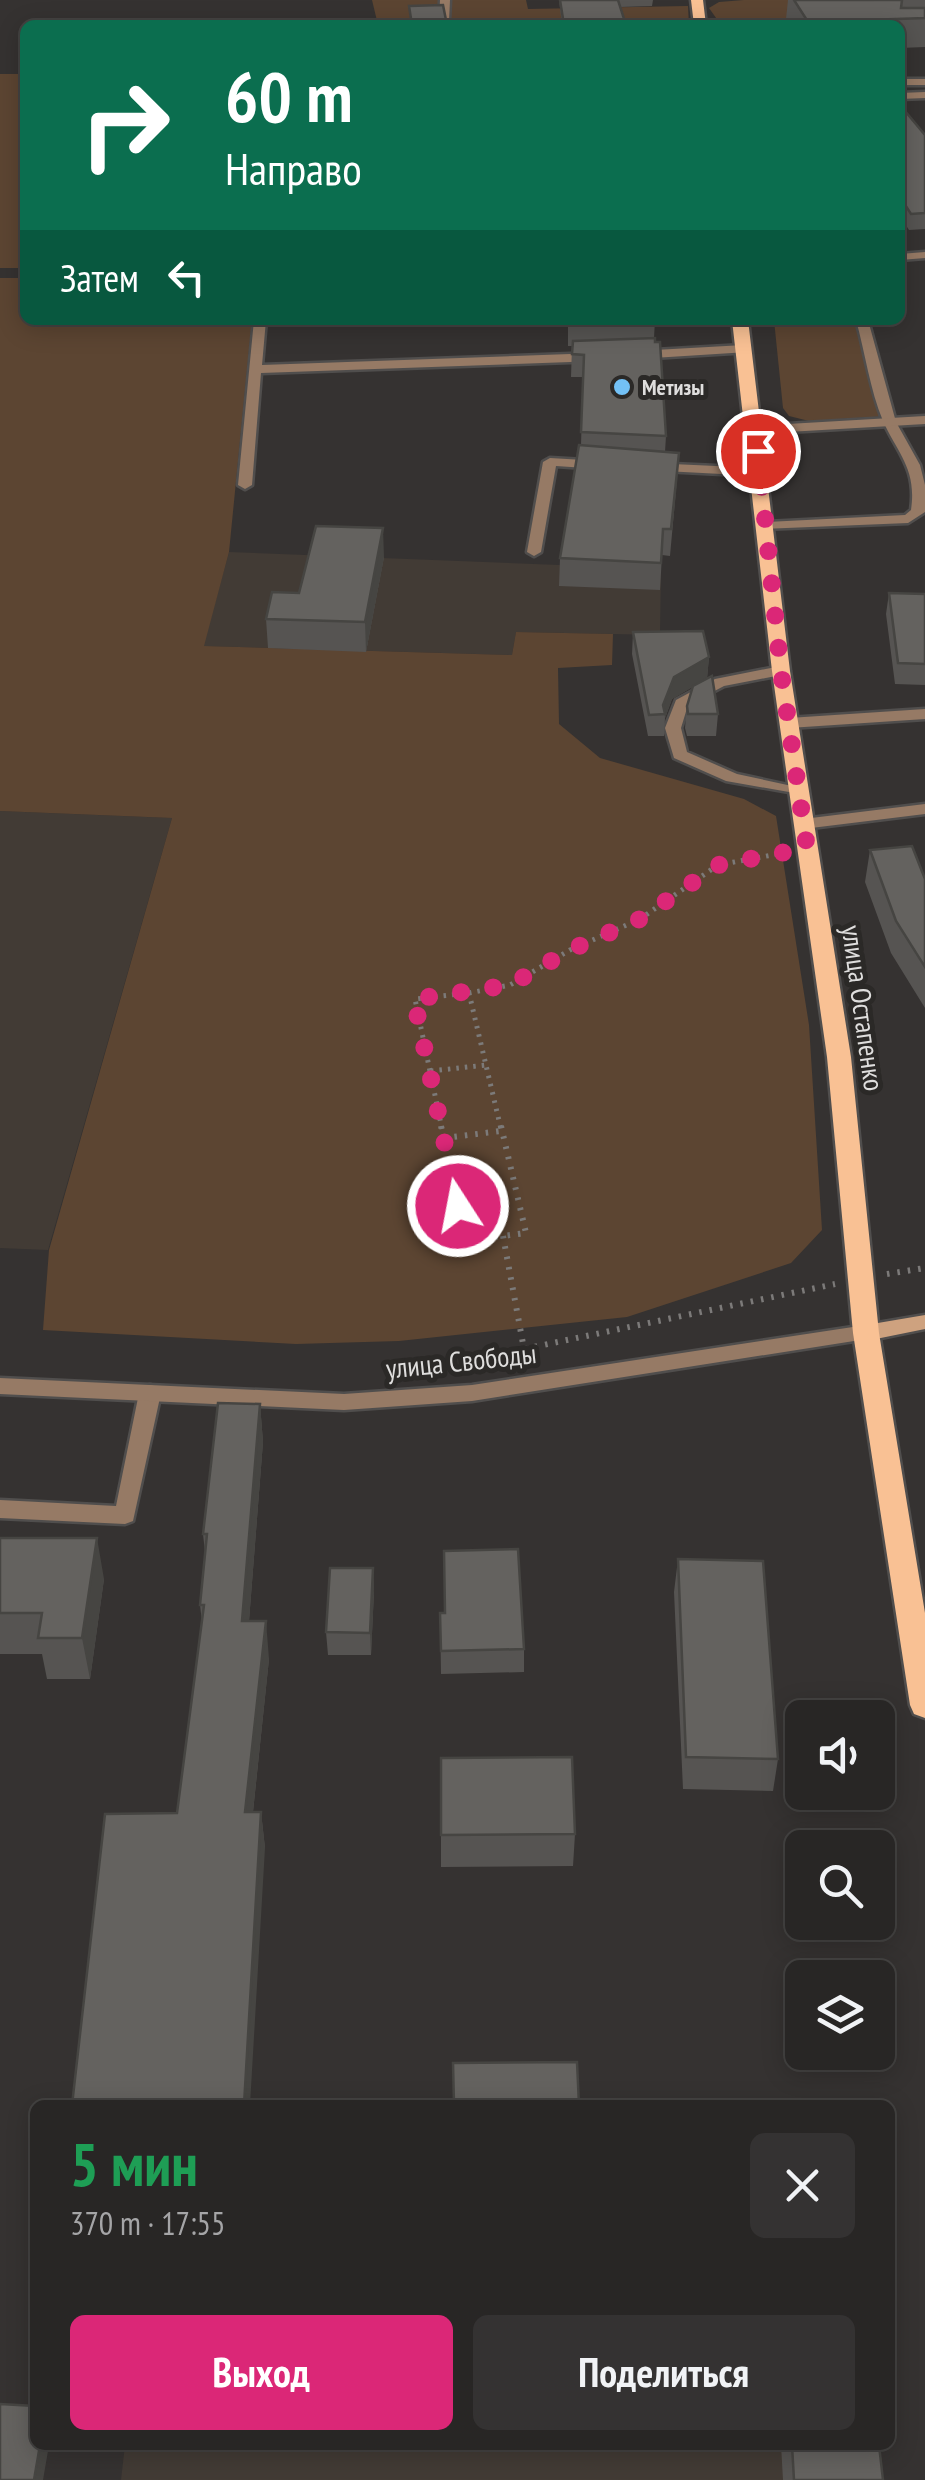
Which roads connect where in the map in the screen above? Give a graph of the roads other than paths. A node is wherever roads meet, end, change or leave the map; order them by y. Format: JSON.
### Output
{"nodes":[{"id":1,"x":260,"y":325,"type":"edge"},
{"id":2,"x":741,"y":325,"type":"edge"},
{"id":3,"x":863,"y":325,"type":"edge"},
{"id":4,"x":744,"y":350,"type":"junction"},
{"id":5,"x":609,"y":356,"type":"edge"},
{"id":6,"x":628,"y":356,"type":"edge"},
{"id":7,"x":256,"y":369,"type":"junction"},
{"id":8,"x":925,"y":420,"type":"edge"},
{"id":9,"x":890,"y":422,"type":"junction"},
{"id":10,"x":755,"y":430,"type":"junction"},
{"id":11,"x":760,"y":472,"type":"junction"},
{"id":12,"x":245,"y":485,"type":"dead end"},
{"id":13,"x":767,"y":526,"type":"junction"},
{"id":14,"x":534,"y":552,"type":"dead end"},
{"id":15,"x":781,"y":672,"type":"junction"},
{"id":16,"x":925,"y":714,"type":"edge"},
{"id":17,"x":789,"y":723,"type":"junction"},
{"id":18,"x":800,"y":792,"type":"junction"},
{"id":19,"x":925,"y":809,"type":"edge"},
{"id":20,"x":803,"y":824,"type":"junction"},
{"id":21,"x":925,"y":1322,"type":"edge"},
{"id":22,"x":866,"y":1333,"type":"junction"},
{"id":23,"x":0,"y":1386,"type":"edge"},
{"id":24,"x":150,"y":1393,"type":"junction"},
{"id":25,"x":0,"y":1509,"type":"edge"},
{"id":26,"x":925,"y":1704,"type":"edge"}],
"edges":[{"from":1,"to":7,"type":"street"},
{"from":2,"to":4,"type":"main road","name":"улица Остапенко"},
{"from":3,"to":9,"type":"street"},
{"from":4,"to":6,"type":"street"},
{"from":4,"to":10,"type":"main road","name":"улица Остапенко"},
{"from":5,"to":7,"type":"street"},
{"from":7,"to":12,"type":"street"},
{"from":8,"to":9,"type":"street"},
{"from":9,"to":10,"type":"street"},
{"from":9,"to":13,"type":"street"},
{"from":10,"to":11,"type":"main road","name":"улица Остапенко"},
{"from":11,"to":13,"type":"main road","name":"улица Остапенко"},
{"from":11,"to":14,"type":"street"},
{"from":13,"to":15,"type":"main road","name":"улица Остапенко"},
{"from":15,"to":17,"type":"main road","name":"улица Остапенко"},
{"from":15,"to":18,"type":"street"},
{"from":16,"to":17,"type":"street"},
{"from":17,"to":18,"type":"main road","name":"улица Остапенко"},
{"from":18,"to":20,"type":"main road","name":"улица Остапенко"},
{"from":19,"to":20,"type":"street"},
{"from":20,"to":22,"type":"main road","name":"улица Остапенко"},
{"from":21,"to":22,"type":"main road","name":"улица Свободы"},
{"from":22,"to":24,"type":"street","name":"улица Свободы"},
{"from":22,"to":26,"type":"main road","name":"улица Остапенко"},
{"from":23,"to":24,"type":"street","name":"улица Свободы"},
{"from":24,"to":25,"type":"street"}]}
